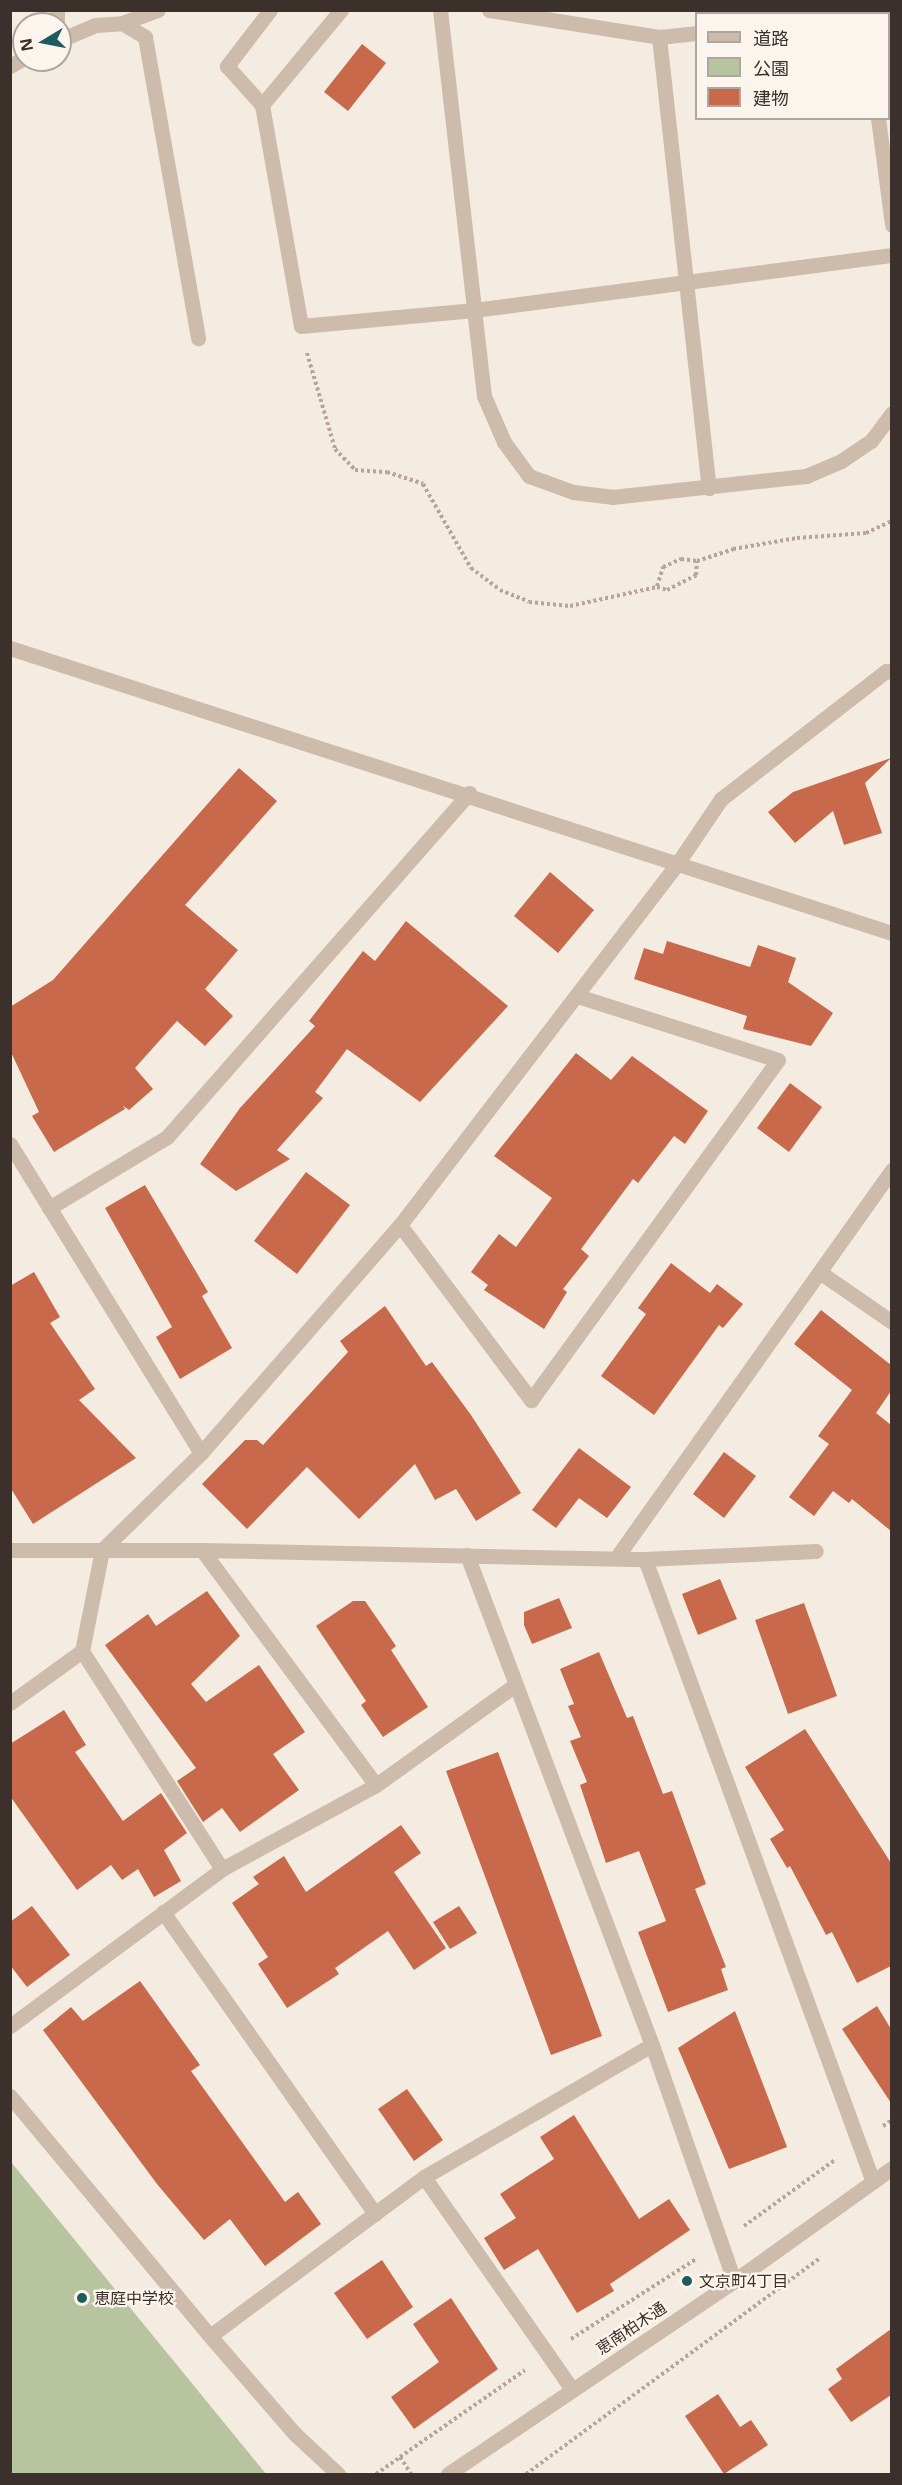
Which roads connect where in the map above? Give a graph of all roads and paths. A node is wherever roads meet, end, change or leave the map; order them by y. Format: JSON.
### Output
{"nodes":[{"id":1,"x":158,"y":10,"type":"edge"},
{"id":2,"x":270,"y":10,"type":"edge"},
{"id":3,"x":341,"y":10,"type":"edge"},
{"id":4,"x":440,"y":10,"type":"edge"},
{"id":5,"x":489,"y":10,"type":"edge"},
{"id":6,"x":122,"y":23,"type":"junction"},
{"id":7,"x":695,"y":33,"type":"edge"},
{"id":8,"x":72,"y":35,"type":"edge"},
{"id":9,"x":659,"y":37,"type":"junction"},
{"id":10,"x":262,"y":105,"type":"junction"},
{"id":11,"x":878,"y":120,"type":"edge"},
{"id":12,"x":891,"y":225,"type":"edge"},
{"id":13,"x":891,"y":255,"type":"edge"},
{"id":14,"x":687,"y":283,"type":"junction"},
{"id":15,"x":474,"y":310,"type":"junction"},
{"id":16,"x":301,"y":326,"type":"junction"},
{"id":17,"x":198,"y":338,"type":"dead end"},
{"id":18,"x":891,"y":413,"type":"edge"},
{"id":19,"x":709,"y":488,"type":"junction"},
{"id":20,"x":891,"y":521,"type":"edge"},
{"id":21,"x":697,"y":561,"type":"junction"},
{"id":22,"x":657,"y":586,"type":"junction"},
{"id":23,"x":10,"y":648,"type":"edge"},
{"id":24,"x":891,"y":672,"type":"edge"},
{"id":25,"x":469,"y":793,"type":"junction"},
{"id":26,"x":679,"y":861,"type":"junction"},
{"id":27,"x":891,"y":933,"type":"edge"},
{"id":28,"x":577,"y":996,"type":"junction"},
{"id":29,"x":10,"y":1144,"type":"edge"},
{"id":30,"x":891,"y":1170,"type":"edge"},
{"id":31,"x":49,"y":1209,"type":"junction"},
{"id":32,"x":400,"y":1226,"type":"junction"},
{"id":33,"x":821,"y":1274,"type":"junction"},
{"id":34,"x":891,"y":1322,"type":"edge"},
{"id":35,"x":201,"y":1453,"type":"junction"},
{"id":36,"x":10,"y":1550,"type":"edge"},
{"id":37,"x":102,"y":1550,"type":"junction"},
{"id":38,"x":202,"y":1550,"type":"junction"},
{"id":39,"x":816,"y":1551,"type":"dead end"},
{"id":40,"x":467,"y":1556,"type":"junction"},
{"id":41,"x":616,"y":1557,"type":"junction"},
{"id":42,"x":645,"y":1559,"type":"junction"},
{"id":43,"x":82,"y":1651,"type":"junction"},
{"id":44,"x":515,"y":1685,"type":"junction"},
{"id":45,"x":10,"y":1703,"type":"edge"},
{"id":46,"x":376,"y":1785,"type":"junction"},
{"id":47,"x":222,"y":1869,"type":"junction"},
{"id":48,"x":163,"y":1912,"type":"junction"},
{"id":49,"x":10,"y":2026,"type":"edge"},
{"id":50,"x":652,"y":2045,"type":"junction"},
{"id":51,"x":10,"y":2096,"type":"edge"},
{"id":52,"x":891,"y":2120,"type":"edge"},
{"id":53,"x":859,"y":2143,"type":"junction"},
{"id":54,"x":891,"y":2168,"type":"edge"},
{"id":55,"x":424,"y":2177,"type":"junction"},
{"id":56,"x":873,"y":2182,"type":"junction"},
{"id":57,"x":375,"y":2214,"type":"junction"},
{"id":58,"x":721,"y":2243,"type":"junction"},
{"id":59,"x":824,"y":2255,"type":"dead end"},
{"id":60,"x":734,"y":2281,"type":"junction"},
{"id":61,"x":210,"y":2336,"type":"junction"},
{"id":62,"x":548,"y":2354,"type":"junction"},
{"id":63,"x":572,"y":2389,"type":"junction"},
{"id":64,"x":399,"y":2457,"type":"junction"},
{"id":65,"x":338,"y":2475,"type":"edge"},
{"id":66,"x":376,"y":2475,"type":"edge"},
{"id":67,"x":411,"y":2475,"type":"edge"},
{"id":68,"x":448,"y":2475,"type":"edge"},
{"id":69,"x":526,"y":2475,"type":"edge"}],
"edges":[{"from":1,"to":6,"type":"street"},
{"from":2,"to":10,"type":"street"},
{"from":3,"to":10,"type":"street"},
{"from":4,"to":15,"type":"street"},
{"from":5,"to":9,"type":"street"},
{"from":6,"to":8,"type":"street"},
{"from":6,"to":17,"type":"street"},
{"from":7,"to":9,"type":"street"},
{"from":9,"to":14,"type":"street"},
{"from":10,"to":16,"type":"street"},
{"from":11,"to":12,"type":"street"},
{"from":13,"to":14,"type":"street"},
{"from":14,"to":15,"type":"street"},
{"from":14,"to":19,"type":"street"},
{"from":15,"to":16,"type":"street"},
{"from":15,"to":19,"type":"street"},
{"from":16,"to":22,"type":"path"},
{"from":18,"to":19,"type":"street"},
{"from":20,"to":21,"type":"path"},
{"from":21,"to":22,"type":"path"},
{"from":21,"to":22,"type":"path"},
{"from":23,"to":25,"type":"street"},
{"from":24,"to":26,"type":"street"},
{"from":25,"to":26,"type":"street"},
{"from":25,"to":31,"type":"street"},
{"from":26,"to":27,"type":"street"},
{"from":26,"to":28,"type":"street"},
{"from":28,"to":32,"type":"street"},
{"from":28,"to":32,"type":"street"},
{"from":29,"to":31,"type":"street"},
{"from":30,"to":33,"type":"street"},
{"from":31,"to":35,"type":"street"},
{"from":32,"to":35,"type":"street"},
{"from":33,"to":34,"type":"street"},
{"from":33,"to":41,"type":"street"},
{"from":35,"to":37,"type":"street"},
{"from":36,"to":37,"type":"street"},
{"from":37,"to":38,"type":"street"},
{"from":37,"to":43,"type":"street"},
{"from":38,"to":40,"type":"street"},
{"from":38,"to":46,"type":"street"},
{"from":39,"to":42,"type":"street"},
{"from":40,"to":41,"type":"street"},
{"from":40,"to":44,"type":"street"},
{"from":41,"to":42,"type":"street"},
{"from":42,"to":53,"type":"street"},
{"from":43,"to":45,"type":"street"},
{"from":43,"to":47,"type":"street"},
{"from":44,"to":46,"type":"street"},
{"from":44,"to":50,"type":"street"},
{"from":46,"to":47,"type":"street"},
{"from":47,"to":48,"type":"street"},
{"from":48,"to":49,"type":"street"},
{"from":48,"to":57,"type":"street"},
{"from":50,"to":55,"type":"street"},
{"from":50,"to":58,"type":"street"},
{"from":51,"to":61,"type":"street"},
{"from":52,"to":53,"type":"path"},
{"from":53,"to":56,"type":"street"},
{"from":53,"to":58,"type":"path"},
{"from":54,"to":56,"type":"street","name":"恵南柏木通"},
{"from":55,"to":57,"type":"street"},
{"from":55,"to":62,"type":"street"},
{"from":56,"to":60,"type":"street","name":"恵南柏木通"},
{"from":57,"to":61,"type":"street"},
{"from":58,"to":60,"type":"street"},
{"from":58,"to":62,"type":"path"},
{"from":59,"to":69,"type":"path"},
{"from":60,"to":63,"type":"street","name":"恵南柏木通"},
{"from":61,"to":65,"type":"street"},
{"from":62,"to":63,"type":"street"},
{"from":62,"to":64,"type":"path"},
{"from":63,"to":68,"type":"street","name":"恵南柏木通"},
{"from":64,"to":66,"type":"path"},
{"from":64,"to":67,"type":"path"}]}
